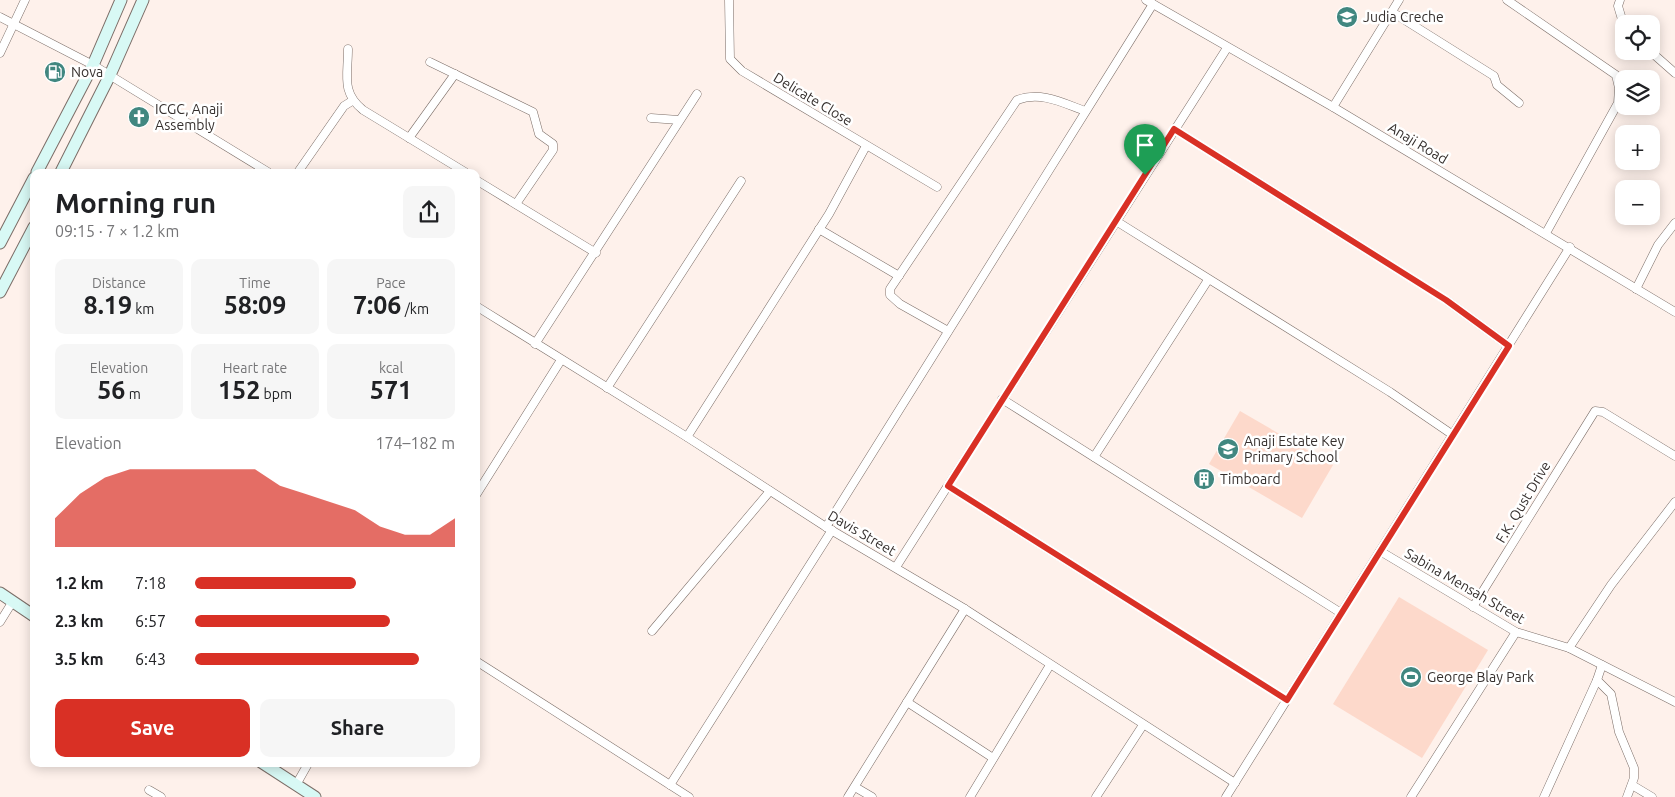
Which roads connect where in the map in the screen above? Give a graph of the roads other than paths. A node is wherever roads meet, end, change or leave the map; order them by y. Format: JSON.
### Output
{"nodes":[{"id":1,"x":24,"y":0,"type":"edge"},
{"id":2,"x":121,"y":0,"type":"edge"},
{"id":3,"x":143,"y":0,"type":"edge"},
{"id":4,"x":729,"y":0,"type":"edge"},
{"id":5,"x":1399,"y":0,"type":"edge"},
{"id":6,"x":1507,"y":0,"type":"edge"},
{"id":7,"x":1620,"y":0,"type":"edge"},
{"id":8,"x":1149,"y":2,"type":"edge"},
{"id":9,"x":1392,"y":12,"type":"junction"},
{"id":10,"x":1621,"y":15,"type":"edge"},
{"id":11,"x":0,"y":17,"type":"edge"},
{"id":12,"x":14,"y":23,"type":"junction"},
{"id":13,"x":1226,"y":48,"type":"junction"},
{"id":14,"x":348,"y":49,"type":"dead end"},
{"id":15,"x":0,"y":53,"type":"edge"},
{"id":16,"x":1660,"y":60,"type":"edge"},
{"id":17,"x":430,"y":62,"type":"dead end"},
{"id":18,"x":93,"y":65,"type":"junction"},
{"id":19,"x":1675,"y":73,"type":"edge"},
{"id":20,"x":455,"y":74,"type":"junction"},
{"id":21,"x":110,"y":75,"type":"junction"},
{"id":22,"x":697,"y":94,"type":"dead end"},
{"id":23,"x":352,"y":101,"type":"junction"},
{"id":24,"x":1519,"y":103,"type":"dead end"},
{"id":25,"x":1333,"y":107,"type":"junction"},
{"id":26,"x":1086,"y":111,"type":"junction"},
{"id":27,"x":651,"y":118,"type":"dead end"},
{"id":28,"x":679,"y":120,"type":"junction"},
{"id":29,"x":1174,"y":129,"type":"junction"},
{"id":30,"x":409,"y":138,"type":"junction"},
{"id":31,"x":866,"y":146,"type":"junction"},
{"id":32,"x":39,"y":169,"type":"edge"},
{"id":33,"x":63,"y":169,"type":"edge"},
{"id":34,"x":263,"y":169,"type":"edge"},
{"id":35,"x":300,"y":169,"type":"edge"},
{"id":36,"x":460,"y":169,"type":"edge"},
{"id":37,"x":741,"y":181,"type":"dead end"},
{"id":38,"x":480,"y":182,"type":"edge"},
{"id":39,"x":30,"y":186,"type":"edge"},
{"id":40,"x":937,"y":188,"type":"dead end"},
{"id":41,"x":516,"y":204,"type":"junction"},
{"id":42,"x":1116,"y":221,"type":"junction"},
{"id":43,"x":1675,"y":223,"type":"edge"},
{"id":44,"x":819,"y":229,"type":"junction"},
{"id":45,"x":1546,"y":233,"type":"junction"},
{"id":46,"x":30,"y":235,"type":"edge"},
{"id":47,"x":0,"y":243,"type":"edge"},
{"id":48,"x":1570,"y":247,"type":"junction"},
{"id":49,"x":596,"y":253,"type":"junction"},
{"id":50,"x":899,"y":276,"type":"junction"},
{"id":51,"x":1208,"y":280,"type":"junction"},
{"id":52,"x":1636,"y":289,"type":"junction"},
{"id":53,"x":0,"y":292,"type":"edge"},
{"id":54,"x":480,"y":309,"type":"edge"},
{"id":55,"x":1675,"y":312,"type":"edge"},
{"id":56,"x":948,"y":331,"type":"junction"},
{"id":57,"x":535,"y":344,"type":"junction"},
{"id":58,"x":1509,"y":346,"type":"junction"},
{"id":59,"x":561,"y":360,"type":"junction"},
{"id":60,"x":608,"y":388,"type":"junction"},
{"id":61,"x":1002,"y":399,"type":"junction"},
{"id":62,"x":1453,"y":435,"type":"junction"},
{"id":63,"x":686,"y":437,"type":"junction"},
{"id":64,"x":1675,"y":456,"type":"edge"},
{"id":65,"x":1094,"y":457,"type":"junction"},
{"id":66,"x":480,"y":482,"type":"edge"},
{"id":67,"x":948,"y":486,"type":"junction"},
{"id":68,"x":770,"y":491,"type":"junction"},
{"id":69,"x":1675,"y":502,"type":"edge"},
{"id":70,"x":829,"y":529,"type":"junction"},
{"id":71,"x":1380,"y":551,"type":"junction"},
{"id":72,"x":896,"y":568,"type":"junction"},
{"id":73,"x":0,"y":593,"type":"edge"},
{"id":74,"x":12,"y":600,"type":"junction"},
{"id":75,"x":1474,"y":607,"type":"junction"},
{"id":76,"x":965,"y":609,"type":"junction"},
{"id":77,"x":30,"y":613,"type":"edge"},
{"id":78,"x":1341,"y":613,"type":"junction"},
{"id":79,"x":0,"y":622,"type":"edge"},
{"id":80,"x":652,"y":631,"type":"dead end"},
{"id":81,"x":1516,"y":632,"type":"junction"},
{"id":82,"x":1569,"y":648,"type":"junction"},
{"id":83,"x":480,"y":664,"type":"edge"},
{"id":84,"x":1050,"y":665,"type":"junction"},
{"id":85,"x":1602,"y":665,"type":"junction"},
{"id":86,"x":1596,"y":680,"type":"junction"},
{"id":87,"x":1287,"y":700,"type":"junction"},
{"id":88,"x":1674,"y":701,"type":"edge"},
{"id":89,"x":907,"y":702,"type":"junction"},
{"id":90,"x":1143,"y":725,"type":"junction"},
{"id":91,"x":993,"y":758,"type":"junction"},
{"id":92,"x":269,"y":767,"type":"edge"},
{"id":93,"x":307,"y":767,"type":"edge"},
{"id":94,"x":1235,"y":783,"type":"junction"},
{"id":95,"x":296,"y":785,"type":"junction"},
{"id":96,"x":670,"y":785,"type":"junction"},
{"id":97,"x":1632,"y":785,"type":"junction"},
{"id":98,"x":855,"y":787,"type":"junction"},
{"id":99,"x":149,"y":790,"type":"dead end"},
{"id":100,"x":161,"y":797,"type":"edge"},
{"id":101,"x":315,"y":797,"type":"edge"},
{"id":102,"x":689,"y":797,"type":"edge"},
{"id":103,"x":848,"y":797,"type":"edge"},
{"id":104,"x":872,"y":797,"type":"edge"},
{"id":105,"x":970,"y":797,"type":"edge"},
{"id":106,"x":1096,"y":797,"type":"edge"},
{"id":107,"x":1226,"y":797,"type":"edge"},
{"id":108,"x":1411,"y":797,"type":"edge"},
{"id":109,"x":1544,"y":797,"type":"edge"},
{"id":110,"x":1626,"y":797,"type":"edge"},
{"id":111,"x":1652,"y":797,"type":"edge"}],
"edges":[{"from":1,"to":12,"type":"street"},
{"from":2,"to":18,"type":"main road"},
{"from":3,"to":21,"type":"main road"},
{"from":4,"to":31,"type":"street","name":"Delicate Close"},
{"from":5,"to":9,"type":"street"},
{"from":6,"to":45,"type":"street"},
{"from":7,"to":10,"type":"street"},
{"from":8,"to":13,"type":"street","name":"Anaji Road"},
{"from":8,"to":26,"type":"street"},
{"from":9,"to":24,"type":"street"},
{"from":9,"to":25,"type":"street"},
{"from":11,"to":12,"type":"street"},
{"from":12,"to":15,"type":"street"},
{"from":12,"to":18,"type":"street"},
{"from":13,"to":25,"type":"street","name":"Anaji Road"},
{"from":13,"to":29,"type":"street"},
{"from":14,"to":23,"type":"street"},
{"from":16,"to":19,"type":"street"},
{"from":17,"to":20,"type":"street"},
{"from":18,"to":21,"type":"street"},
{"from":18,"to":32,"type":"main road"},
{"from":20,"to":30,"type":"street"},
{"from":20,"to":41,"type":"street"},
{"from":21,"to":33,"type":"main road"},
{"from":21,"to":34,"type":"street"},
{"from":22,"to":28,"type":"street"},
{"from":23,"to":30,"type":"street"},
{"from":23,"to":35,"type":"street"},
{"from":25,"to":45,"type":"street","name":"Anaji Road"},
{"from":26,"to":50,"type":"street"},
{"from":26,"to":56,"type":"street"},
{"from":27,"to":28,"type":"street"},
{"from":28,"to":49,"type":"street"},
{"from":29,"to":42,"type":"street"},
{"from":29,"to":58,"type":"street"},
{"from":30,"to":36,"type":"street"},
{"from":31,"to":40,"type":"street","name":"Delicate Close"},
{"from":31,"to":44,"type":"street"},
{"from":37,"to":60,"type":"street"},
{"from":38,"to":41,"type":"street"},
{"from":39,"to":47,"type":"main road"},
{"from":41,"to":49,"type":"street"},
{"from":42,"to":51,"type":"street"},
{"from":42,"to":61,"type":"street"},
{"from":43,"to":52,"type":"street"},
{"from":44,"to":50,"type":"street"},
{"from":44,"to":63,"type":"street"},
{"from":45,"to":48,"type":"street","name":"Anaji Road"},
{"from":46,"to":53,"type":"main road"},
{"from":48,"to":52,"type":"street","name":"Anaji Road"},
{"from":48,"to":58,"type":"street"},
{"from":49,"to":57,"type":"street"},
{"from":50,"to":56,"type":"street"},
{"from":51,"to":62,"type":"street"},
{"from":51,"to":65,"type":"street"},
{"from":52,"to":55,"type":"street","name":"Anaji Road"},
{"from":54,"to":57,"type":"street","name":"Davis Street"},
{"from":56,"to":70,"type":"street"},
{"from":57,"to":59,"type":"street","name":"Davis Street"},
{"from":58,"to":62,"type":"street"},
{"from":59,"to":60,"type":"street","name":"Davis Street"},
{"from":59,"to":66,"type":"street"},
{"from":60,"to":63,"type":"street","name":"Davis Street"},
{"from":61,"to":65,"type":"street"},
{"from":61,"to":67,"type":"street"},
{"from":62,"to":71,"type":"street"},
{"from":63,"to":68,"type":"street","name":"Davis Street"},
{"from":64,"to":75,"type":"street","name":"F.K. Qust Drive"},
{"from":65,"to":78,"type":"street"},
{"from":67,"to":72,"type":"street"},
{"from":67,"to":87,"type":"street"},
{"from":68,"to":70,"type":"street","name":"Davis Street"},
{"from":68,"to":80,"type":"street"},
{"from":69,"to":82,"type":"street"},
{"from":70,"to":72,"type":"street","name":"Davis Street"},
{"from":70,"to":96,"type":"street"},
{"from":71,"to":75,"type":"street","name":"Sabina Mensah Street"},
{"from":71,"to":78,"type":"street"},
{"from":72,"to":76,"type":"street","name":"Davis Street"},
{"from":73,"to":74,"type":"main road"},
{"from":74,"to":77,"type":"main road"},
{"from":74,"to":79,"type":"street"},
{"from":75,"to":81,"type":"street","name":"Sabina Mensah Street"},
{"from":76,"to":84,"type":"street","name":"Davis Street"},
{"from":76,"to":89,"type":"street"},
{"from":78,"to":87,"type":"street"},
{"from":81,"to":82,"type":"street","name":"Sabina Mensah Street"},
{"from":81,"to":108,"type":"street"},
{"from":82,"to":85,"type":"street","name":"Sabina Mensah Street"},
{"from":83,"to":96,"type":"street"},
{"from":84,"to":90,"type":"street","name":"Davis Street"},
{"from":84,"to":91,"type":"street"},
{"from":85,"to":86,"type":"street"},
{"from":85,"to":88,"type":"street","name":"Sabina Mensah Street"},
{"from":86,"to":97,"type":"street"},
{"from":86,"to":109,"type":"street"},
{"from":87,"to":94,"type":"street"},
{"from":89,"to":91,"type":"street"},
{"from":89,"to":98,"type":"street"},
{"from":90,"to":94,"type":"street","name":"Davis Street"},
{"from":90,"to":106,"type":"street"},
{"from":91,"to":105,"type":"street"},
{"from":92,"to":95,"type":"main road"},
{"from":93,"to":95,"type":"street"},
{"from":94,"to":107,"type":"street"},
{"from":95,"to":101,"type":"main road"},
{"from":96,"to":102,"type":"street"},
{"from":97,"to":110,"type":"street"},
{"from":97,"to":111,"type":"street"},
{"from":98,"to":103,"type":"street"},
{"from":98,"to":104,"type":"street"},
{"from":99,"to":100,"type":"street"}]}
